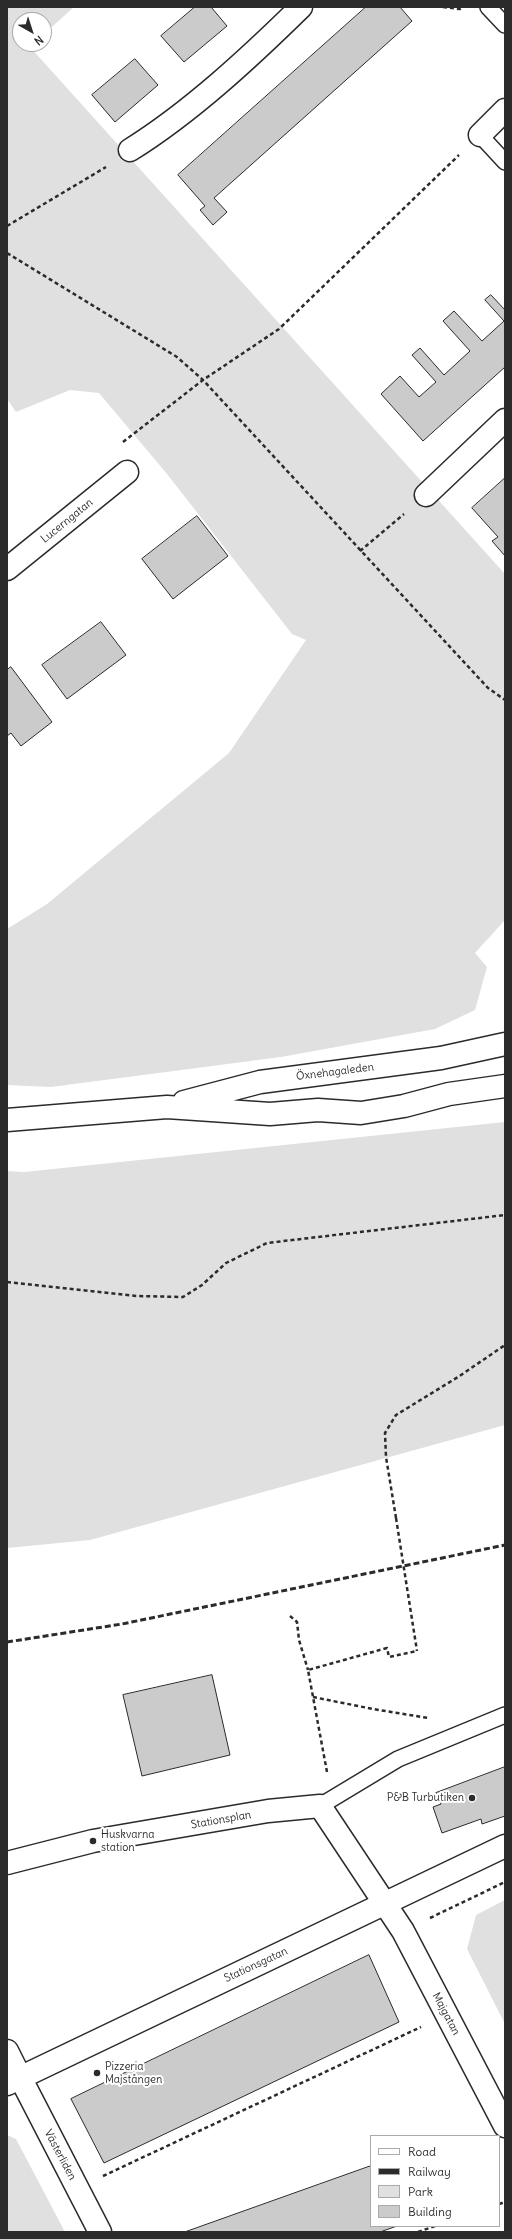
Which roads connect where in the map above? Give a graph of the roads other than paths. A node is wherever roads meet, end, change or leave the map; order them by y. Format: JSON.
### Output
{"nodes":[{"id":1,"x":301,"y":7,"type":"edge"},
{"id":2,"x":488,"y":7,"type":"edge"},
{"id":3,"x":505,"y":25,"type":"edge"},
{"id":4,"x":505,"y":110,"type":"edge"},
{"id":5,"x":480,"y":135,"type":"joint"},
{"id":6,"x":130,"y":150,"type":"road end"},
{"id":7,"x":505,"y":162,"type":"edge"},
{"id":8,"x":505,"y":420,"type":"edge"},
{"id":9,"x":127,"y":472,"type":"road end"},
{"id":10,"x":426,"y":495,"type":"road end"},
{"id":11,"x":7,"y":568,"type":"edge"},
{"id":12,"x":502,"y":1044,"type":"edge"},
{"id":13,"x":505,"y":1086,"type":"edge"},
{"id":14,"x":167,"y":1107,"type":"junction"},
{"id":15,"x":7,"y":1120,"type":"edge"},
{"id":16,"x":505,"y":1715,"type":"edge"},
{"id":17,"x":320,"y":1806,"type":"junction"},
{"id":18,"x":505,"y":1846,"type":"edge"},
{"id":19,"x":7,"y":1863,"type":"edge"},
{"id":20,"x":386,"y":1904,"type":"junction"},
{"id":21,"x":7,"y":2051,"type":"edge"},
{"id":22,"x":13,"y":2080,"type":"edge"},
{"id":23,"x":505,"y":2126,"type":"edge"},
{"id":24,"x":100,"y":2232,"type":"edge"}],
"edges":[{"from":1,"to":6,"type":"street"},
{"from":2,"to":3,"type":"lane"},
{"from":4,"to":5,"type":"street"},
{"from":5,"to":7,"type":"lane"},
{"from":8,"to":10,"type":"street"},
{"from":9,"to":11,"type":"street","name":"Lucerngatan"},
{"from":12,"to":14,"type":"street","name":"Öxnehagaleden"},
{"from":13,"to":14,"type":"street","name":"Öxnehagaleden"},
{"from":14,"to":15,"type":"street","name":"Öxnehagaleden"},
{"from":16,"to":17,"type":"lane"},
{"from":17,"to":19,"type":"street","name":"Stationsplan"},
{"from":17,"to":20,"type":"street"},
{"from":18,"to":20,"type":"street","name":"Stationsgatan"},
{"from":20,"to":22,"type":"street","name":"Stationsgatan"},
{"from":20,"to":23,"type":"street","name":"Majgatan"},
{"from":21,"to":22,"type":"street"},
{"from":22,"to":24,"type":"street","name":"Västerliden"}]}
